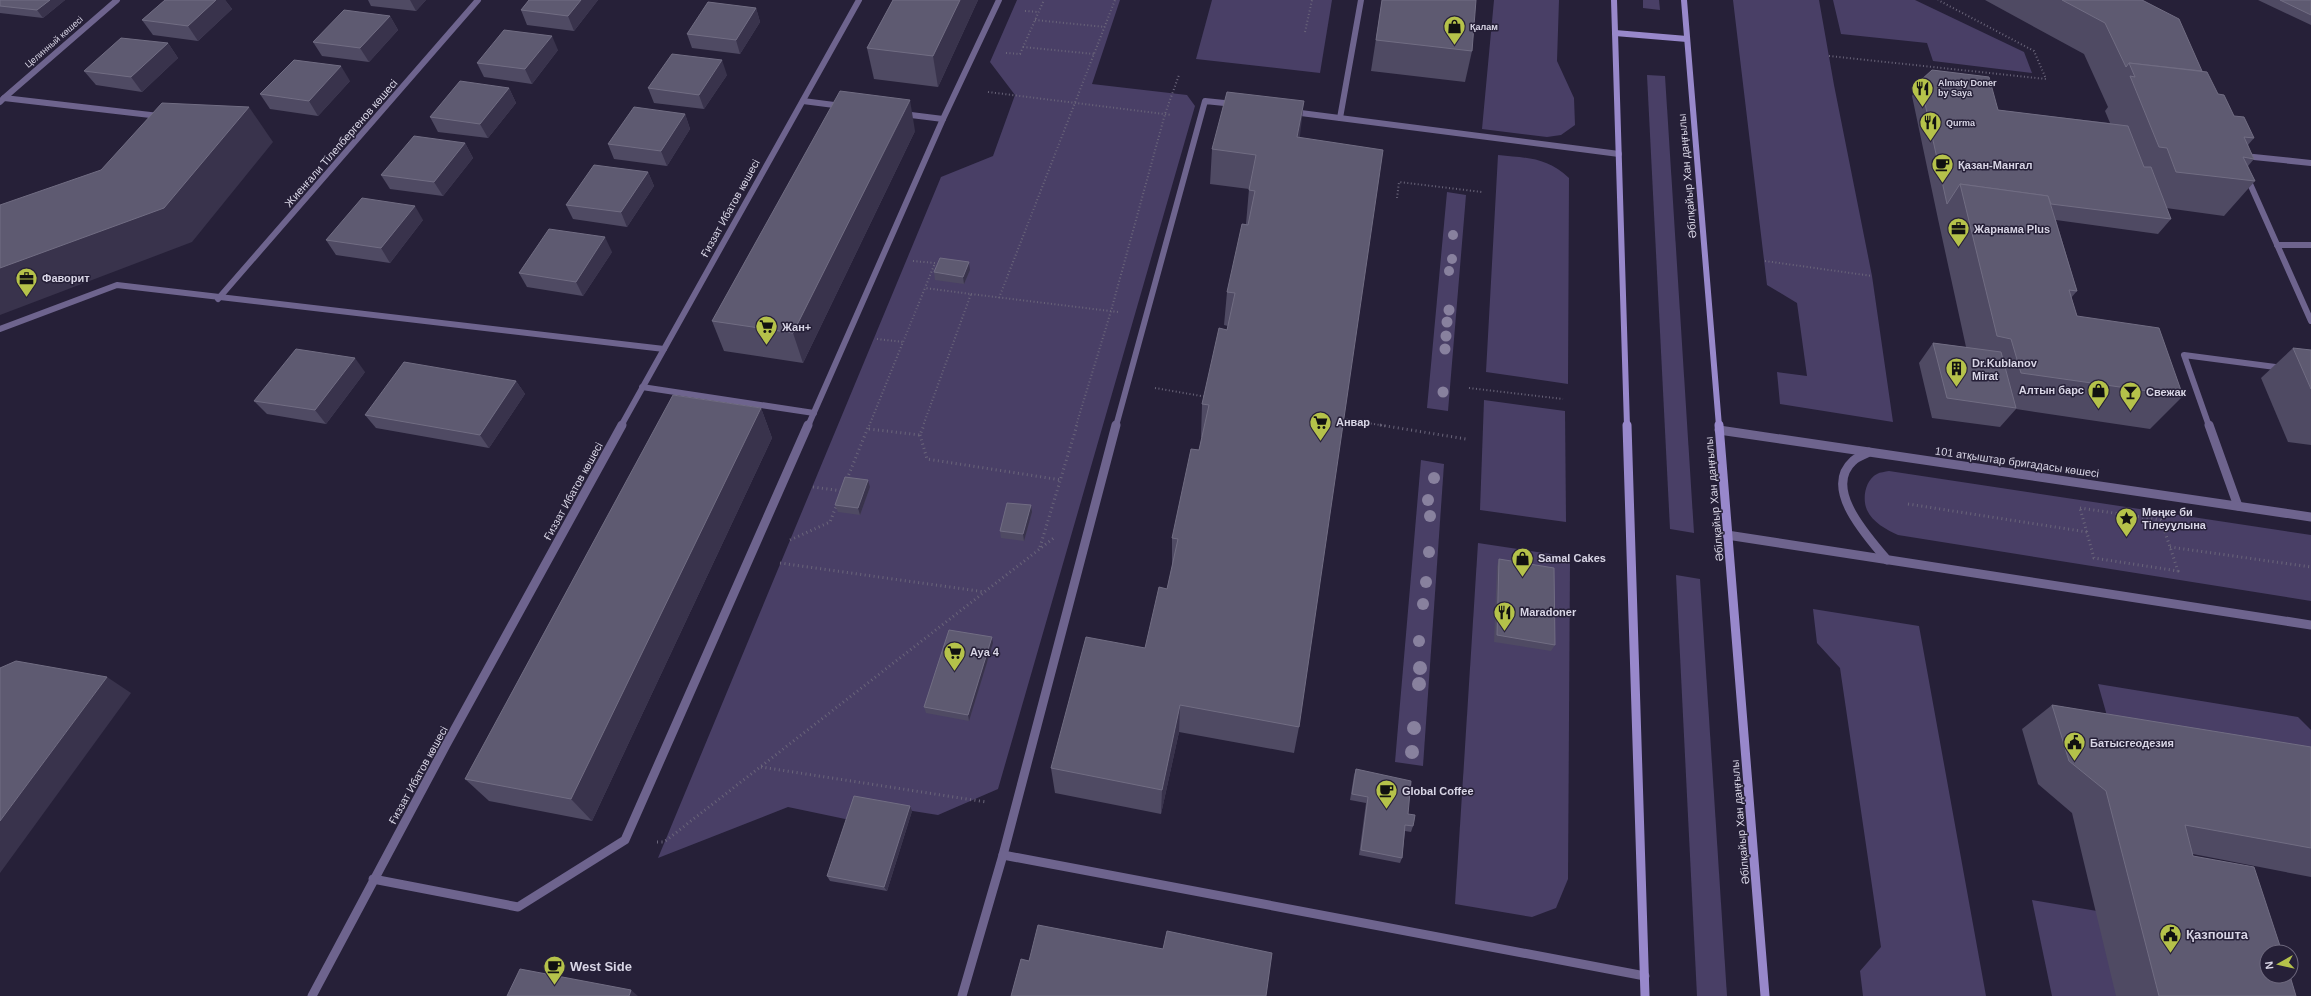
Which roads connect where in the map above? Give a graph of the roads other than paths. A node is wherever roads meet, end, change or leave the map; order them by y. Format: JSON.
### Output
{"nodes":[{"id":1,"x":117,"y":0,"type":"edge"},
{"id":2,"x":478,"y":0,"type":"edge"},
{"id":3,"x":859,"y":0,"type":"edge"},
{"id":4,"x":999,"y":0,"type":"edge"},
{"id":5,"x":1361,"y":0,"type":"edge"},
{"id":6,"x":1614,"y":0,"type":"edge"},
{"id":7,"x":1684,"y":0,"type":"edge"},
{"id":8,"x":1616,"y":33,"type":"junction"},
{"id":9,"x":1687,"y":39,"type":"junction"},
{"id":10,"x":2,"y":100,"type":"edge"},
{"id":11,"x":803,"y":101,"type":"junction"},
{"id":12,"x":1245,"y":106,"type":"edge"},
{"id":13,"x":853,"y":107,"type":"edge"},
{"id":14,"x":1284,"y":111,"type":"edge"},
{"id":15,"x":898,"y":113,"type":"edge"},
{"id":16,"x":1340,"y":118,"type":"junction"},
{"id":17,"x":943,"y":119,"type":"junction"},
{"id":18,"x":154,"y":121,"type":"edge"},
{"id":19,"x":1619,"y":154,"type":"junction"},
{"id":20,"x":2240,"y":162,"type":"edge"},
{"id":21,"x":2311,"y":163,"type":"edge"},
{"id":22,"x":2243,"y":169,"type":"edge"},
{"id":23,"x":2277,"y":245,"type":"junction"},
{"id":24,"x":2311,"y":245,"type":"edge"},
{"id":25,"x":218,"y":299,"type":"junction"},
{"id":26,"x":2311,"y":321,"type":"edge"},
{"id":27,"x":0,"y":329,"type":"edge"},
{"id":28,"x":664,"y":349,"type":"junction"},
{"id":29,"x":2289,"y":369,"type":"dead end"},
{"id":30,"x":642,"y":387,"type":"junction"},
{"id":31,"x":814,"y":413,"type":"junction"},
{"id":32,"x":1719,"y":430,"type":"junction"},
{"id":33,"x":1869,"y":452,"type":"junction"},
{"id":34,"x":2238,"y":506,"type":"junction"},
{"id":35,"x":2311,"y":517,"type":"edge"},
{"id":36,"x":1728,"y":535,"type":"junction"},
{"id":37,"x":1887,"y":560,"type":"junction"},
{"id":38,"x":2311,"y":625,"type":"edge"},
{"id":39,"x":1003,"y":855,"type":"junction"},
{"id":40,"x":373,"y":879,"type":"junction"},
{"id":41,"x":1645,"y":976,"type":"junction"},
{"id":42,"x":312,"y":996,"type":"edge"},
{"id":43,"x":962,"y":996,"type":"edge"},
{"id":44,"x":1645,"y":996,"type":"edge"},
{"id":45,"x":1765,"y":996,"type":"edge"}],
"edges":[{"from":1,"to":10,"type":"street","name":"Целинный көшесі"},
{"from":2,"to":25,"type":"street","name":"Жиенғали Тілепбергенов көшесі"},
{"from":3,"to":11,"type":"street","name":"Ғиззат Ибатов көшесі"},
{"from":4,"to":17,"type":"street"},
{"from":5,"to":16,"type":"street"},
{"from":6,"to":8,"type":"main road"},
{"from":7,"to":9,"type":"main road","name":"Әбілқайыр Хан даңғылы"},
{"from":8,"to":9,"type":"main road"},
{"from":8,"to":19,"type":"main road"},
{"from":9,"to":32,"type":"main road","name":"Әбілқайыр Хан даңғылы"},
{"from":10,"to":18,"type":"street"},
{"from":11,"to":13,"type":"street"},
{"from":11,"to":28,"type":"street","name":"Ғиззат Ибатов көшесі"},
{"from":12,"to":39,"type":"street"},
{"from":14,"to":16,"type":"street"},
{"from":15,"to":17,"type":"street"},
{"from":16,"to":19,"type":"street"},
{"from":17,"to":31,"type":"street"},
{"from":19,"to":41,"type":"main road"},
{"from":20,"to":21,"type":"street"},
{"from":22,"to":23,"type":"street"},
{"from":23,"to":24,"type":"street"},
{"from":23,"to":26,"type":"street"},
{"from":25,"to":27,"type":"street"},
{"from":25,"to":28,"type":"street"},
{"from":28,"to":30,"type":"street","name":"Ғиззат Ибатов көшесі"},
{"from":29,"to":34,"type":"street"},
{"from":30,"to":31,"type":"street"},
{"from":30,"to":40,"type":"street","name":"Ғиззат Ибатов көшесі"},
{"from":31,"to":40,"type":"street"},
{"from":32,"to":33,"type":"street","name":"101 атқыштар бригадасы көшесі"},
{"from":32,"to":36,"type":"main road","name":"Әбілқайыр Хан даңғылы"},
{"from":33,"to":34,"type":"street","name":"101 атқыштар бригадасы көшесі"},
{"from":33,"to":37,"type":"street"},
{"from":34,"to":35,"type":"street","name":"101 атқыштар бригадасы көшесі"},
{"from":36,"to":37,"type":"street"},
{"from":36,"to":45,"type":"main road","name":"Әбілқайыр Хан даңғылы"},
{"from":37,"to":38,"type":"street"},
{"from":39,"to":41,"type":"street"},
{"from":39,"to":43,"type":"street"},
{"from":40,"to":42,"type":"street","name":"Ғиззат Ибатов көшесі"},
{"from":41,"to":44,"type":"main road"}]}
